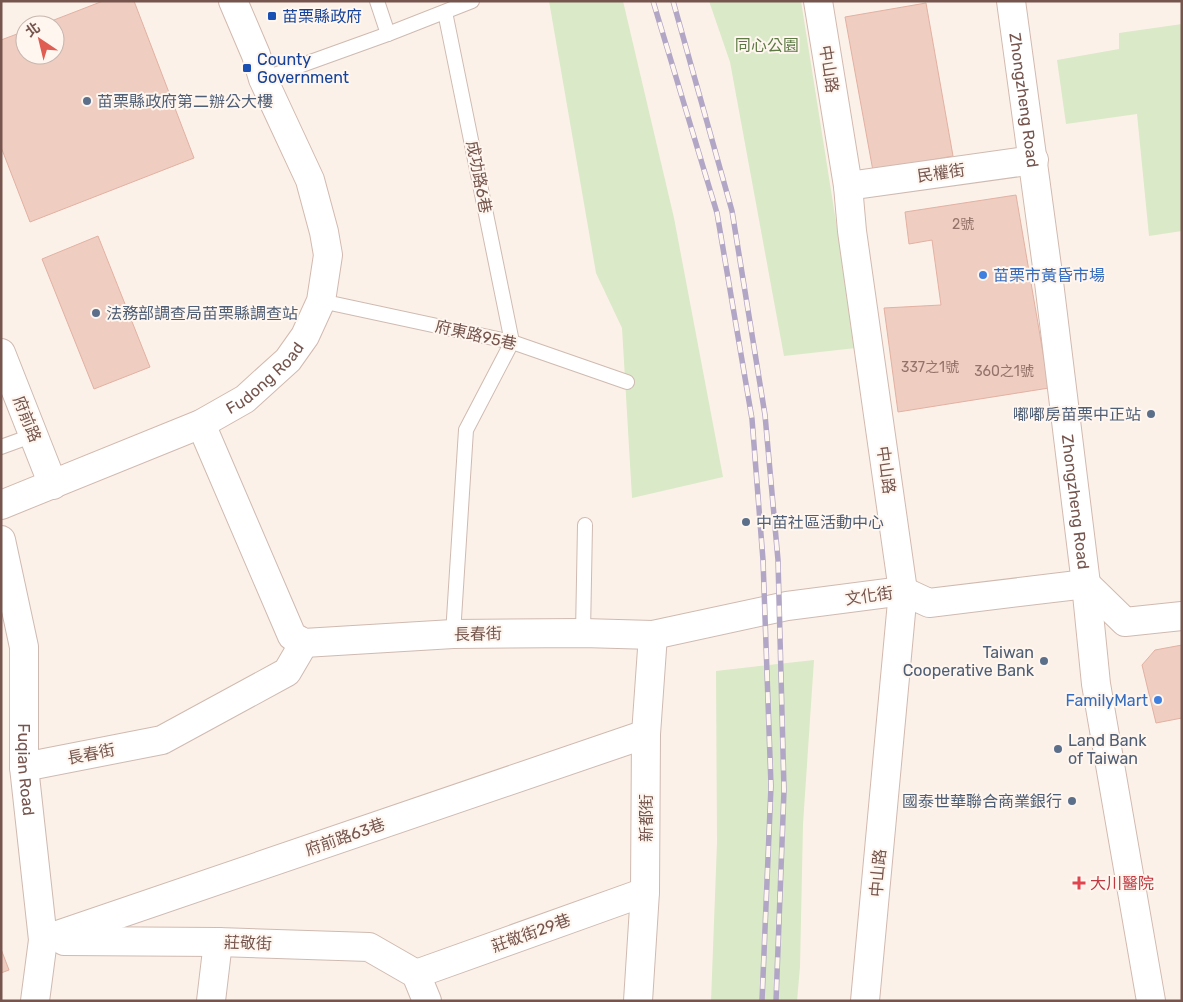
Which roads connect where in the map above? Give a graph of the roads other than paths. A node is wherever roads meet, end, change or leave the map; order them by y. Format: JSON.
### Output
{"nodes":[{"id":1,"x":233,"y":1,"type":"edge"},
{"id":2,"x":377,"y":1,"type":"edge"},
{"id":3,"x":472,"y":1,"type":"edge"},
{"id":4,"x":818,"y":1,"type":"edge"},
{"id":5,"x":1011,"y":1,"type":"edge"},
{"id":6,"x":445,"y":12,"type":"junction"},
{"id":7,"x":388,"y":34,"type":"junction"},
{"id":8,"x":264,"y":79,"type":"junction"},
{"id":9,"x":1034,"y":160,"type":"junction"},
{"id":10,"x":848,"y":186,"type":"junction"},
{"id":11,"x":321,"y":301,"type":"junction"},
{"id":12,"x":512,"y":342,"type":"junction"},
{"id":13,"x":1,"y":353,"type":"edge"},
{"id":14,"x":626,"y":382,"type":"dead end"},
{"id":15,"x":202,"y":424,"type":"junction"},
{"id":16,"x":34,"y":435,"type":"junction"},
{"id":17,"x":1,"y":447,"type":"edge"},
{"id":18,"x":53,"y":485,"type":"junction"},
{"id":19,"x":1,"y":505,"type":"edge"},
{"id":20,"x":585,"y":525,"type":"dead end"},
{"id":21,"x":1,"y":540,"type":"edge"},
{"id":22,"x":1086,"y":584,"type":"junction"},
{"id":23,"x":903,"y":592,"type":"junction"},
{"id":24,"x":1182,"y":616,"type":"edge"},
{"id":25,"x":583,"y":633,"type":"junction"},
{"id":26,"x":453,"y":634,"type":"junction"},
{"id":27,"x":653,"y":635,"type":"junction"},
{"id":28,"x":304,"y":643,"type":"junction"},
{"id":29,"x":646,"y":734,"type":"junction"},
{"id":30,"x":24,"y":767,"type":"junction"},
{"id":31,"x":646,"y":892,"type":"junction"},
{"id":32,"x":43,"y":940,"type":"junction"},
{"id":33,"x":218,"y":942,"type":"junction"},
{"id":34,"x":416,"y":974,"type":"junction"},
{"id":35,"x":36,"y":1001,"type":"edge"},
{"id":36,"x":211,"y":1001,"type":"edge"},
{"id":37,"x":427,"y":1001,"type":"edge"},
{"id":38,"x":638,"y":1001,"type":"edge"},
{"id":39,"x":865,"y":1001,"type":"edge"},
{"id":40,"x":1151,"y":1001,"type":"edge"}],
"edges":[{"from":1,"to":8,"type":"street","name":"Fudong Road"},
{"from":2,"to":7,"type":"lane"},
{"from":3,"to":6,"type":"lane"},
{"from":4,"to":10,"type":"street","name":"中山路"},
{"from":5,"to":9,"type":"street","name":"Zhongzheng Road"},
{"from":6,"to":7,"type":"lane"},
{"from":6,"to":12,"type":"lane","name":"成功路6巷"},
{"from":7,"to":8,"type":"lane"},
{"from":8,"to":11,"type":"street","name":"Fudong Road"},
{"from":9,"to":10,"type":"street","name":"民權街"},
{"from":9,"to":22,"type":"street","name":"Zhongzheng Road"},
{"from":10,"to":23,"type":"street","name":"中山路"},
{"from":11,"to":12,"type":"lane","name":"府東路95巷"},
{"from":11,"to":15,"type":"street","name":"Fudong Road"},
{"from":12,"to":14,"type":"lane","name":"府東路95巷"},
{"from":12,"to":26,"type":"lane"},
{"from":13,"to":16,"type":"street","name":"府前路"},
{"from":15,"to":18,"type":"street","name":"Fudong Road"},
{"from":15,"to":28,"type":"street"},
{"from":16,"to":17,"type":"lane"},
{"from":16,"to":18,"type":"street","name":"府前路"},
{"from":18,"to":19,"type":"street","name":"Fudong Road"},
{"from":20,"to":25,"type":"lane"},
{"from":21,"to":30,"type":"street","name":"Fuqian Road"},
{"from":22,"to":23,"type":"street","name":"文化街"},
{"from":22,"to":24,"type":"street"},
{"from":22,"to":40,"type":"street","name":"Zhongzheng Road"},
{"from":23,"to":27,"type":"street","name":"文化街"},
{"from":23,"to":39,"type":"street","name":"中山路"},
{"from":25,"to":26,"type":"street","name":"長春街"},
{"from":25,"to":27,"type":"street","name":"長春街"},
{"from":26,"to":28,"type":"street","name":"長春街"},
{"from":27,"to":29,"type":"street","name":"新都街"},
{"from":28,"to":30,"type":"street","name":"長春街"},
{"from":29,"to":31,"type":"street","name":"新都街"},
{"from":29,"to":32,"type":"street","name":"府前路63巷"},
{"from":30,"to":32,"type":"street","name":"Fuqian Road"},
{"from":31,"to":34,"type":"street","name":"莊敬街29巷"},
{"from":31,"to":38,"type":"street","name":"新都街"},
{"from":32,"to":33,"type":"street","name":"莊敬街"},
{"from":32,"to":35,"type":"street","name":"Fuqian Road"},
{"from":33,"to":34,"type":"street","name":"莊敬街"},
{"from":33,"to":36,"type":"street"},
{"from":34,"to":37,"type":"street"}]}
